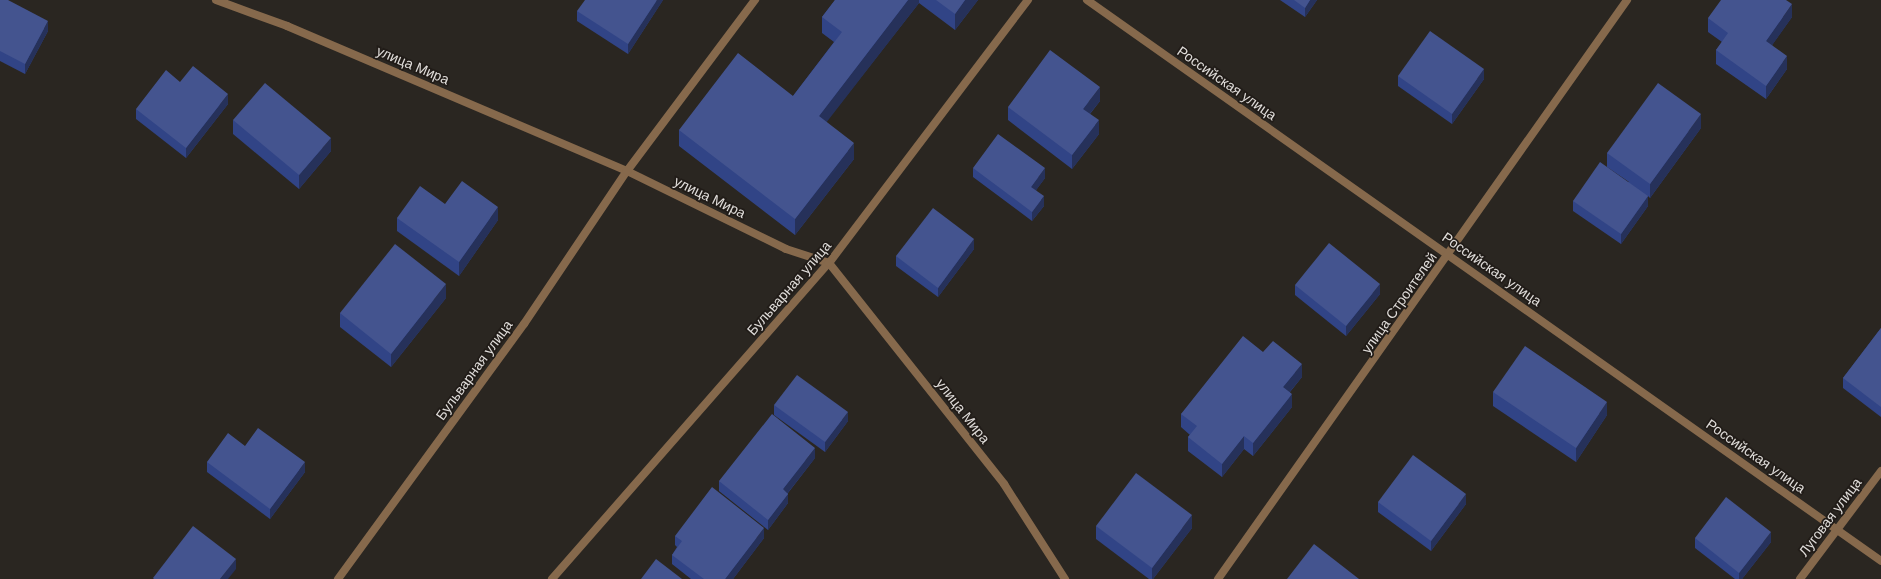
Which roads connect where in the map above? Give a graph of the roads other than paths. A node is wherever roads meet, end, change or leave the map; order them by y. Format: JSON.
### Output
{"nodes":[{"id":1,"x":216,"y":0,"type":"edge"},
{"id":2,"x":755,"y":0,"type":"edge"},
{"id":3,"x":1028,"y":0,"type":"edge"},
{"id":4,"x":1087,"y":0,"type":"edge"},
{"id":5,"x":1627,"y":0,"type":"edge"},
{"id":6,"x":627,"y":171,"type":"junction"},
{"id":7,"x":1449,"y":255,"type":"junction"},
{"id":8,"x":829,"y":263,"type":"junction"},
{"id":9,"x":1881,"y":471,"type":"edge"},
{"id":10,"x":1837,"y":529,"type":"junction"},
{"id":11,"x":1881,"y":561,"type":"edge"},
{"id":12,"x":338,"y":579,"type":"edge"},
{"id":13,"x":552,"y":579,"type":"edge"},
{"id":14,"x":1065,"y":579,"type":"edge"},
{"id":15,"x":1218,"y":579,"type":"edge"},
{"id":16,"x":1800,"y":579,"type":"edge"}],
"edges":[{"from":1,"to":6,"type":"street","name":"улица Мира"},
{"from":2,"to":6,"type":"street","name":"Бульварная улица"},
{"from":3,"to":8,"type":"street","name":"Бульварная улица"},
{"from":4,"to":7,"type":"street","name":"Российская улица"},
{"from":5,"to":7,"type":"street","name":"улица Строителей"},
{"from":6,"to":8,"type":"street","name":"улица Мира"},
{"from":6,"to":12,"type":"street","name":"Бульварная улица"},
{"from":7,"to":10,"type":"street","name":"Российская улица"},
{"from":7,"to":15,"type":"street","name":"улица Строителей"},
{"from":8,"to":13,"type":"street","name":"Бульварная улица"},
{"from":8,"to":14,"type":"street","name":"улица Мира"},
{"from":9,"to":10,"type":"street","name":"Луговая улица"},
{"from":10,"to":11,"type":"street","name":"Российская улица"},
{"from":10,"to":16,"type":"street","name":"Луговая улица"}]}
